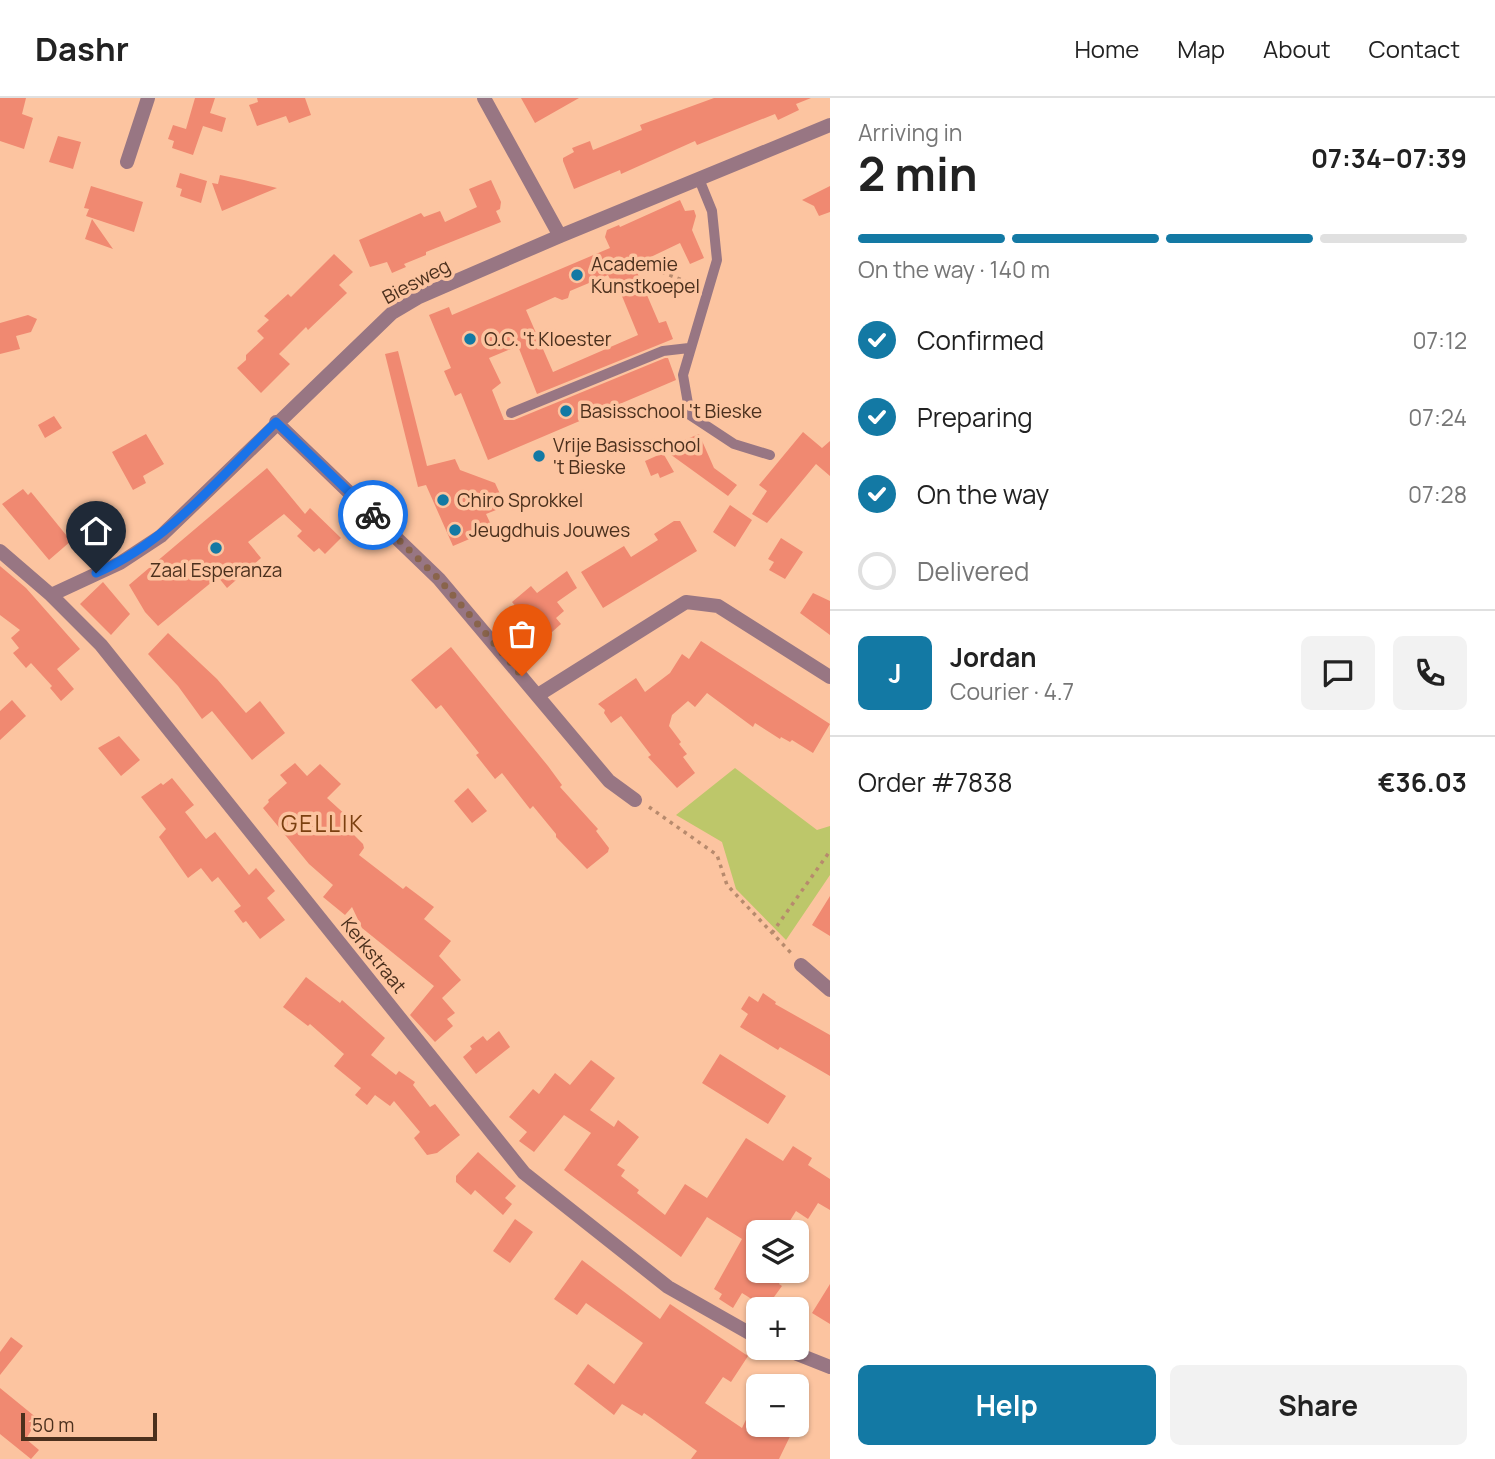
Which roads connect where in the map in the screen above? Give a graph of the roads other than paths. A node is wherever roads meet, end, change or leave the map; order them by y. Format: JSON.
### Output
{"nodes":[{"id":1,"x":148,"y":98,"type":"edge"},
{"id":2,"x":484,"y":98,"type":"edge"},
{"id":3,"x":830,"y":125,"type":"edge"},
{"id":4,"x":127,"y":162,"type":"dead end"},
{"id":5,"x":699,"y":179,"type":"junction"},
{"id":6,"x":560,"y":236,"type":"junction"},
{"id":7,"x":689,"y":348,"type":"junction"},
{"id":8,"x":511,"y":413,"type":"dead end"},
{"id":9,"x":276,"y":422,"type":"junction"},
{"id":10,"x":770,"y":455,"type":"dead end"},
{"id":11,"x":0,"y":551,"type":"edge"},
{"id":12,"x":51,"y":595,"type":"junction"},
{"id":13,"x":830,"y":677,"type":"edge"},
{"id":14,"x":538,"y":695,"type":"junction"},
{"id":15,"x":635,"y":800,"type":"road end"},
{"id":16,"x":802,"y":965,"type":"road end"},
{"id":17,"x":830,"y":990,"type":"edge"},
{"id":18,"x":746,"y":1331,"type":"edge"},
{"id":19,"x":809,"y":1359,"type":"edge"},
{"id":20,"x":830,"y":1367,"type":"edge"}],
"edges":[{"from":1,"to":4,"type":"street"},
{"from":2,"to":6,"type":"street"},
{"from":3,"to":5,"type":"street","name":"Biesweg"},
{"from":5,"to":6,"type":"street","name":"Biesweg"},
{"from":5,"to":7,"type":"lane"},
{"from":6,"to":9,"type":"street","name":"Biesweg"},
{"from":7,"to":8,"type":"lane"},
{"from":7,"to":10,"type":"lane"},
{"from":9,"to":12,"type":"street","name":"Biesweg"},
{"from":9,"to":14,"type":"street"},
{"from":11,"to":12,"type":"street","name":"Kerkstraat"},
{"from":12,"to":18,"type":"street","name":"Kerkstraat"},
{"from":13,"to":14,"type":"street"},
{"from":14,"to":15,"type":"street"},
{"from":16,"to":17,"type":"street"},
{"from":19,"to":20,"type":"street"}]}
